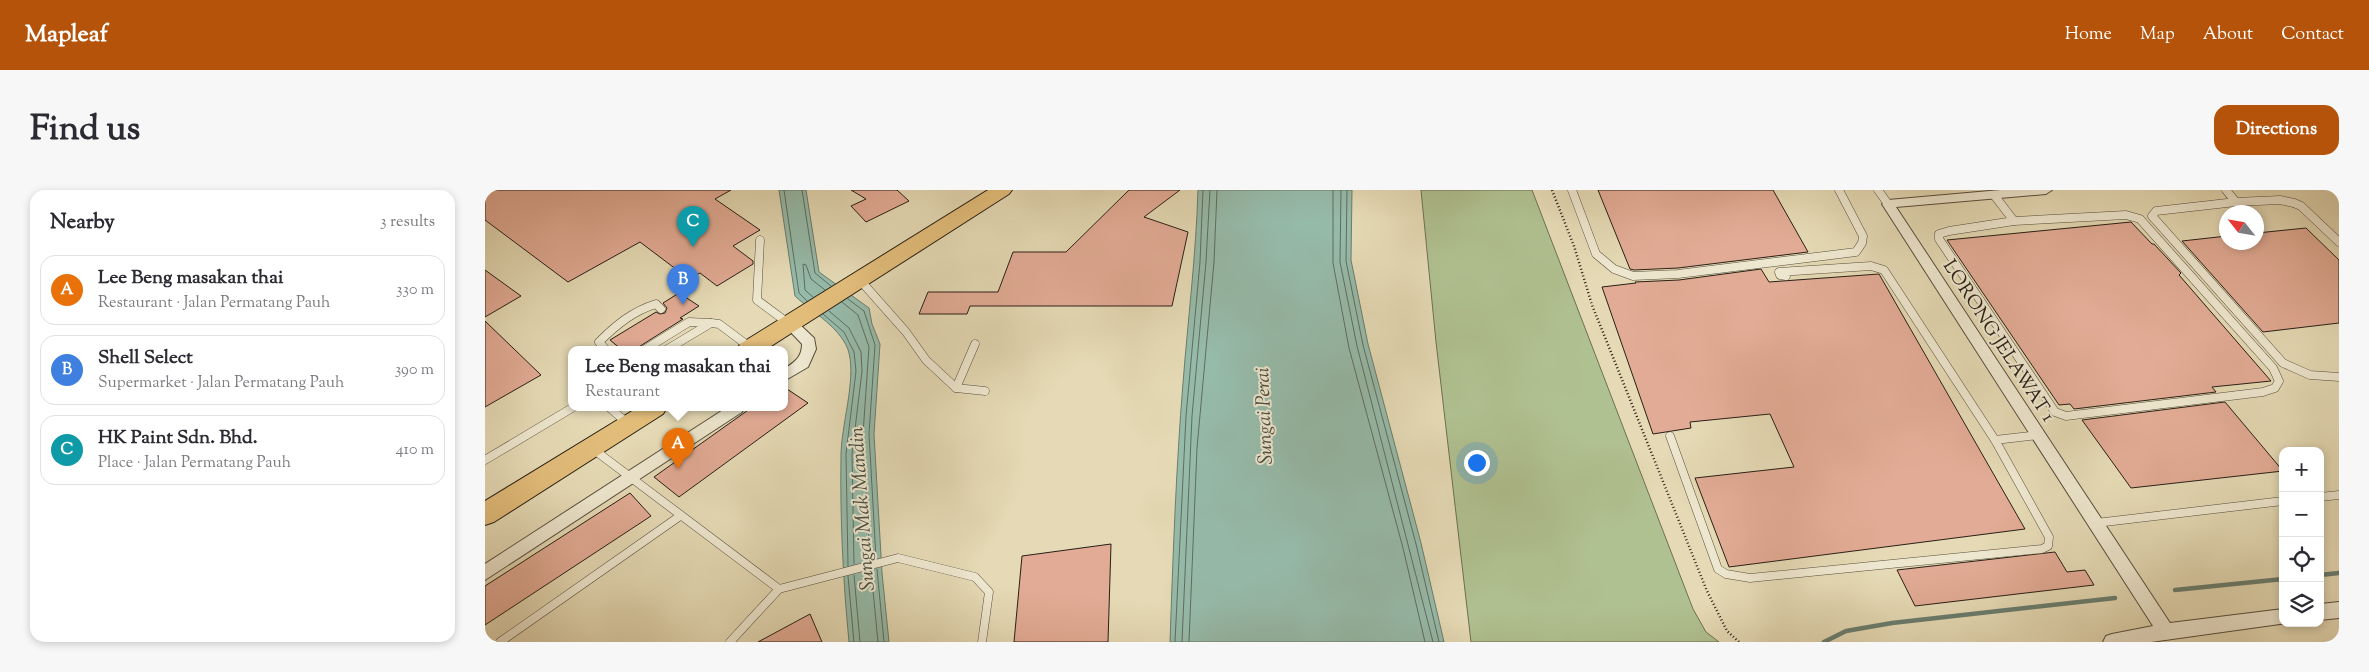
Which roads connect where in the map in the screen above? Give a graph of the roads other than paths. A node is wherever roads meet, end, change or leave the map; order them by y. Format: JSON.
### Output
{"nodes":[{"id":1,"x":1002,"y":190,"type":"edge"},
{"id":2,"x":1572,"y":190,"type":"edge"},
{"id":3,"x":1839,"y":190,"type":"edge"},
{"id":4,"x":1878,"y":190,"type":"edge"},
{"id":5,"x":2046,"y":190,"type":"edge"},
{"id":6,"x":2226,"y":190,"type":"edge"},
{"id":7,"x":1993,"y":195,"type":"junction"},
{"id":8,"x":2236,"y":202,"type":"junction"},
{"id":9,"x":1888,"y":204,"type":"junction"},
{"id":10,"x":2014,"y":221,"type":"junction"},
{"id":11,"x":760,"y":240,"type":"dead end"},
{"id":12,"x":2339,"y":242,"type":"edge"},
{"id":13,"x":1787,"y":276,"type":"dead end"},
{"id":14,"x":857,"y":282,"type":"junction"},
{"id":15,"x":661,"y":308,"type":"dead end"},
{"id":16,"x":689,"y":322,"type":"junction"},
{"id":17,"x":680,"y":323,"type":"dead end"},
{"id":18,"x":711,"y":323,"type":"junction"},
{"id":19,"x":790,"y":324,"type":"junction"},
{"id":20,"x":975,"y":344,"type":"dead end"},
{"id":21,"x":603,"y":346,"type":"edge"},
{"id":22,"x":650,"y":346,"type":"edge"},
{"id":23,"x":673,"y":346,"type":"edge"},
{"id":24,"x":745,"y":346,"type":"edge"},
{"id":25,"x":754,"y":346,"type":"edge"},
{"id":26,"x":788,"y":373,"type":"edge"},
{"id":27,"x":2339,"y":377,"type":"edge"},
{"id":28,"x":956,"y":388,"type":"junction"},
{"id":29,"x":985,"y":392,"type":"dead end"},
{"id":30,"x":568,"y":410,"type":"edge"},
{"id":31,"x":614,"y":411,"type":"edge"},
{"id":32,"x":650,"y":411,"type":"edge"},
{"id":33,"x":733,"y":411,"type":"edge"},
{"id":34,"x":629,"y":424,"type":"junction"},
{"id":35,"x":2038,"y":435,"type":"junction"},
{"id":36,"x":1670,"y":436,"type":"dead end"},
{"id":37,"x":1995,"y":440,"type":"junction"},
{"id":38,"x":591,"y":448,"type":"junction"},
{"id":39,"x":485,"y":460,"type":"edge"},
{"id":40,"x":631,"y":479,"type":"junction"},
{"id":41,"x":2339,"y":495,"type":"edge"},
{"id":42,"x":2324,"y":497,"type":"edge"},
{"id":43,"x":2279,"y":501,"type":"edge"},
{"id":44,"x":485,"y":514,"type":"edge"},
{"id":45,"x":679,"y":516,"type":"junction"},
{"id":46,"x":2096,"y":523,"type":"junction"},
{"id":47,"x":485,"y":573,"type":"edge"},
{"id":48,"x":779,"y":589,"type":"junction"},
{"id":49,"x":2339,"y":610,"type":"edge"},
{"id":50,"x":2324,"y":612,"type":"edge"},
{"id":51,"x":2279,"y":617,"type":"edge"},
{"id":52,"x":2166,"y":631,"type":"junction"},
{"id":53,"x":500,"y":642,"type":"edge"},
{"id":54,"x":730,"y":642,"type":"edge"},
{"id":55,"x":982,"y":642,"type":"edge"},
{"id":56,"x":2112,"y":642,"type":"edge"}],
"edges":[{"from":1,"to":14,"type":"main road"},
{"from":2,"to":3,"type":"lane"},
{"from":4,"to":9,"type":"lane"},
{"from":5,"to":7,"type":"street"},
{"from":6,"to":8,"type":"lane"},
{"from":7,"to":9,"type":"street"},
{"from":7,"to":10,"type":"lane"},
{"from":8,"to":12,"type":"lane"},
{"from":8,"to":27,"type":"lane"},
{"from":9,"to":35,"type":"street","name":"LORONG JELAWAT 1"},
{"from":10,"to":10,"type":"lane"},
{"from":11,"to":19,"type":"lane"},
{"from":13,"to":37,"type":"lane"},
{"from":14,"to":19,"type":"main road"},
{"from":14,"to":28,"type":"lane"},
{"from":15,"to":21,"type":"lane"},
{"from":16,"to":17,"type":"lane"},
{"from":16,"to":18,"type":"lane"},
{"from":16,"to":22,"type":"lane"},
{"from":18,"to":23,"type":"lane"},
{"from":18,"to":24,"type":"lane"},
{"from":19,"to":25,"type":"main road"},
{"from":19,"to":26,"type":"street"},
{"from":20,"to":28,"type":"lane"},
{"from":28,"to":29,"type":"lane"},
{"from":30,"to":39,"type":"lane"},
{"from":31,"to":34,"type":"lane"},
{"from":32,"to":34,"type":"main road"},
{"from":33,"to":40,"type":"street"},
{"from":34,"to":38,"type":"main road"},
{"from":35,"to":37,"type":"lane"},
{"from":35,"to":46,"type":"street","name":"LORONG JELAWAT 1"},
{"from":36,"to":37,"type":"lane"},
{"from":38,"to":40,"type":"lane"},
{"from":38,"to":44,"type":"main road"},
{"from":40,"to":45,"type":"lane"},
{"from":40,"to":47,"type":"street"},
{"from":41,"to":42,"type":"lane"},
{"from":43,"to":46,"type":"lane"},
{"from":45,"to":48,"type":"lane"},
{"from":45,"to":53,"type":"lane"},
{"from":46,"to":52,"type":"street","name":"LORONG JELAWAT 1"},
{"from":48,"to":54,"type":"lane"},
{"from":48,"to":55,"type":"lane"},
{"from":49,"to":50,"type":"street"},
{"from":51,"to":52,"type":"street"},
{"from":52,"to":56,"type":"street"}]}
